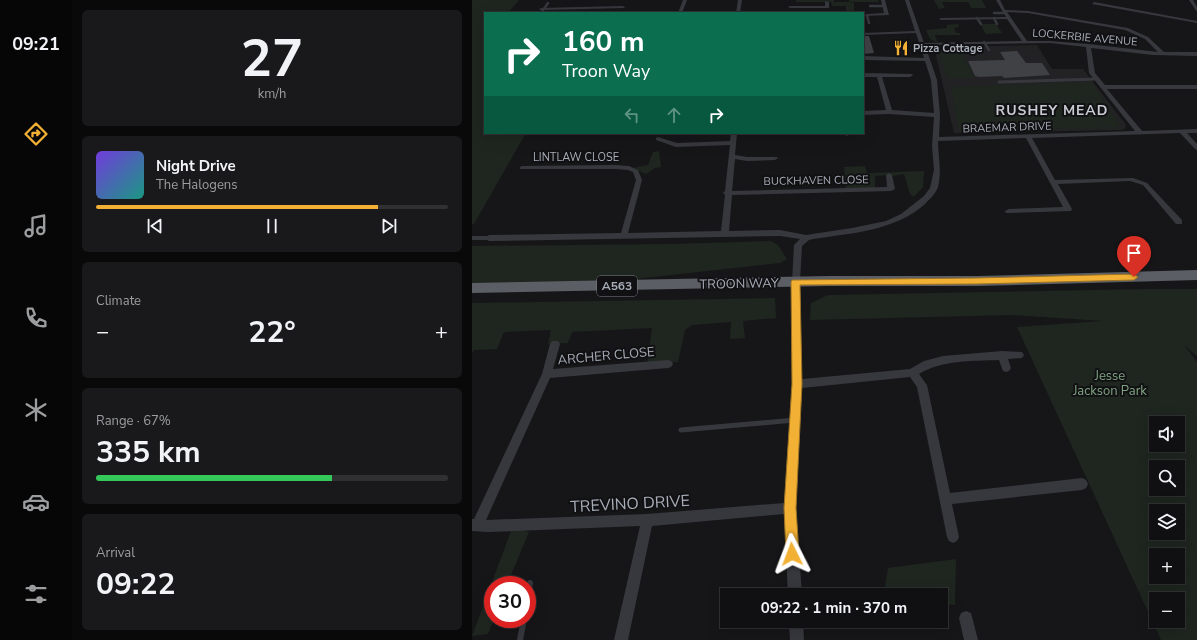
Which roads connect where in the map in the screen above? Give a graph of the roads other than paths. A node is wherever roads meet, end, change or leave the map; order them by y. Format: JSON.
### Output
{"nodes":[{"id":1,"x":627,"y":0,"type":"edge"},
{"id":2,"x":684,"y":0,"type":"edge"},
{"id":3,"x":740,"y":0,"type":"edge"},
{"id":4,"x":790,"y":0,"type":"edge"},
{"id":5,"x":883,"y":0,"type":"edge"},
{"id":6,"x":907,"y":0,"type":"edge"},
{"id":7,"x":998,"y":0,"type":"edge"},
{"id":8,"x":1191,"y":0,"type":"edge"},
{"id":9,"x":827,"y":2,"type":"dead end"},
{"id":10,"x":548,"y":3,"type":"dead end"},
{"id":11,"x":1094,"y":3,"type":"dead end"},
{"id":12,"x":870,"y":6,"type":"dead end"},
{"id":13,"x":884,"y":6,"type":"junction"},
{"id":14,"x":623,"y":7,"type":"junction"},
{"id":15,"x":790,"y":7,"type":"junction"},
{"id":16,"x":542,"y":10,"type":"edge"},
{"id":17,"x":1197,"y":11,"type":"edge"},
{"id":18,"x":620,"y":12,"type":"edge"},
{"id":19,"x":680,"y":12,"type":"edge"},
{"id":20,"x":738,"y":12,"type":"edge"},
{"id":21,"x":790,"y":12,"type":"edge"},
{"id":22,"x":1004,"y":12,"type":"junction"},
{"id":23,"x":867,"y":15,"type":"joint"},
{"id":24,"x":994,"y":15,"type":"junction"},
{"id":25,"x":941,"y":18,"type":"dead end"},
{"id":26,"x":977,"y":18,"type":"junction"},
{"id":27,"x":1008,"y":18,"type":"junction"},
{"id":28,"x":1197,"y":22,"type":"edge"},
{"id":29,"x":868,"y":23,"type":"dead end"},
{"id":30,"x":981,"y":24,"type":"dead end"},
{"id":31,"x":997,"y":24,"type":"dead end"},
{"id":32,"x":918,"y":32,"type":"junction"},
{"id":33,"x":864,"y":34,"type":"edge"},
{"id":34,"x":984,"y":42,"type":"junction"},
{"id":35,"x":1024,"y":42,"type":"junction"},
{"id":36,"x":923,"y":44,"type":"junction"},
{"id":37,"x":1088,"y":45,"type":"junction"},
{"id":38,"x":989,"y":50,"type":"dead end"},
{"id":39,"x":1162,"y":53,"type":"junction"},
{"id":40,"x":1197,"y":54,"type":"edge"},
{"id":41,"x":864,"y":58,"type":"edge"},
{"id":42,"x":928,"y":60,"type":"junction"},
{"id":43,"x":864,"y":75,"type":"edge"},
{"id":44,"x":878,"y":75,"type":"junction"},
{"id":45,"x":910,"y":75,"type":"dead end"},
{"id":46,"x":1096,"y":79,"type":"junction"},
{"id":47,"x":999,"y":82,"type":"dead end"},
{"id":48,"x":1102,"y":87,"type":"junction"},
{"id":49,"x":1197,"y":87,"type":"edge"},
{"id":50,"x":889,"y":112,"type":"junction"},
{"id":51,"x":864,"y":113,"type":"edge"},
{"id":52,"x":937,"y":115,"type":"junction"},
{"id":53,"x":1197,"y":131,"type":"edge"},
{"id":54,"x":1182,"y":132,"type":"junction"},
{"id":55,"x":1140,"y":133,"type":"junction"},
{"id":56,"x":734,"y":134,"type":"edge"},
{"id":57,"x":1028,"y":136,"type":"junction"},
{"id":58,"x":658,"y":139,"type":"dead end"},
{"id":59,"x":937,"y":139,"type":"junction"},
{"id":60,"x":733,"y":143,"type":"junction"},
{"id":61,"x":1197,"y":148,"type":"edge"},
{"id":62,"x":732,"y":156,"type":"junction"},
{"id":63,"x":775,"y":158,"type":"dead end"},
{"id":64,"x":522,"y":168,"type":"dead end"},
{"id":65,"x":889,"y":175,"type":"dead end"},
{"id":66,"x":1053,"y":182,"type":"junction"},
{"id":67,"x":727,"y":193,"type":"junction"},
{"id":68,"x":1009,"y":211,"type":"dead end"},
{"id":69,"x":1179,"y":222,"type":"dead end"},
{"id":70,"x":725,"y":234,"type":"junction"},
{"id":71,"x":624,"y":235,"type":"junction"},
{"id":72,"x":472,"y":238,"type":"edge"},
{"id":73,"x":489,"y":238,"type":"joint"},
{"id":74,"x":806,"y":238,"type":"junction"},
{"id":75,"x":1197,"y":275,"type":"edge"},
{"id":76,"x":796,"y":282,"type":"junction"},
{"id":77,"x":472,"y":288,"type":"edge"},
{"id":78,"x":555,"y":344,"type":"dead end"},
{"id":79,"x":1019,"y":354,"type":"dead end"},
{"id":80,"x":1002,"y":355,"type":"junction"},
{"id":81,"x":668,"y":364,"type":"dead end"},
{"id":82,"x":1006,"y":368,"type":"dead end"},
{"id":83,"x":912,"y":373,"type":"junction"},
{"id":84,"x":547,"y":374,"type":"junction"},
{"id":85,"x":797,"y":384,"type":"junction"},
{"id":86,"x":795,"y":420,"type":"junction"},
{"id":87,"x":681,"y":430,"type":"dead end"},
{"id":88,"x":1082,"y":484,"type":"dead end"},
{"id":89,"x":945,"y":499,"type":"junction"},
{"id":90,"x":790,"y":508,"type":"junction"},
{"id":91,"x":647,"y":520,"type":"junction"},
{"id":92,"x":474,"y":525,"type":"edge"},
{"id":93,"x":953,"y":537,"type":"dead end"},
{"id":94,"x":795,"y":588,"type":"edge"},
{"id":95,"x":966,"y":618,"type":"dead end"},
{"id":96,"x":522,"y":628,"type":"edge"},
{"id":97,"x":796,"y":628,"type":"edge"},
{"id":98,"x":520,"y":640,"type":"edge"},
{"id":99,"x":621,"y":640,"type":"edge"},
{"id":100,"x":797,"y":640,"type":"edge"},
{"id":101,"x":971,"y":640,"type":"edge"}],
"edges":[{"from":1,"to":14,"type":"street"},
{"from":2,"to":19,"type":"street"},
{"from":3,"to":20,"type":"street"},
{"from":4,"to":15,"type":"street"},
{"from":5,"to":13,"type":"street"},
{"from":6,"to":32,"type":"street"},
{"from":7,"to":22,"type":"street"},
{"from":8,"to":17,"type":"street"},
{"from":9,"to":15,"type":"street"},
{"from":10,"to":16,"type":"lane"},
{"from":11,"to":28,"type":"street"},
{"from":12,"to":13,"type":"lane"},
{"from":13,"to":23,"type":"street"},
{"from":14,"to":16,"type":"street"},
{"from":14,"to":18,"type":"street"},
{"from":15,"to":21,"type":"street"},
{"from":22,"to":24,"type":"lane"},
{"from":22,"to":27,"type":"street"},
{"from":22,"to":39,"type":"street"},
{"from":23,"to":29,"type":"lane"},
{"from":24,"to":26,"type":"street"},
{"from":24,"to":27,"type":"street"},
{"from":24,"to":31,"type":"lane"},
{"from":25,"to":26,"type":"street"},
{"from":26,"to":30,"type":"lane"},
{"from":27,"to":35,"type":"street"},
{"from":32,"to":33,"type":"street"},
{"from":32,"to":36,"type":"street"},
{"from":34,"to":35,"type":"street","name":"LOCKERBIE AVENUE"},
{"from":34,"to":36,"type":"street","name":"LOCKERBIE AVENUE"},
{"from":34,"to":38,"type":"lane"},
{"from":35,"to":37,"type":"street","name":"LOCKERBIE AVENUE"},
{"from":36,"to":42,"type":"street"},
{"from":37,"to":39,"type":"street","name":"LOCKERBIE AVENUE"},
{"from":37,"to":46,"type":"street"},
{"from":39,"to":40,"type":"street","name":"LOCKERBIE AVENUE"},
{"from":41,"to":42,"type":"street"},
{"from":42,"to":52,"type":"street"},
{"from":43,"to":44,"type":"street"},
{"from":44,"to":45,"type":"street"},
{"from":44,"to":50,"type":"street"},
{"from":46,"to":47,"type":"lane"},
{"from":46,"to":48,"type":"street"},
{"from":48,"to":49,"type":"street"},
{"from":48,"to":55,"type":"street"},
{"from":50,"to":51,"type":"street"},
{"from":50,"to":52,"type":"street"},
{"from":52,"to":59,"type":"street"},
{"from":53,"to":54,"type":"street","name":"BRAEMAR DRIVE"},
{"from":54,"to":55,"type":"street","name":"BRAEMAR DRIVE"},
{"from":54,"to":61,"type":"street"},
{"from":55,"to":57,"type":"street","name":"BRAEMAR DRIVE"},
{"from":56,"to":60,"type":"street"},
{"from":57,"to":59,"type":"street","name":"BRAEMAR DRIVE"},
{"from":57,"to":66,"type":"street"},
{"from":58,"to":60,"type":"street"},
{"from":59,"to":74,"type":"street"},
{"from":60,"to":62,"type":"street"},
{"from":62,"to":63,"type":"street"},
{"from":62,"to":67,"type":"street"},
{"from":64,"to":71,"type":"street","name":"LINTLAW CLOSE"},
{"from":65,"to":67,"type":"street","name":"BUCKHAVEN CLOSE"},
{"from":66,"to":68,"type":"street"},
{"from":66,"to":69,"type":"street"},
{"from":67,"to":70,"type":"street"},
{"from":70,"to":71,"type":"street"},
{"from":70,"to":74,"type":"street"},
{"from":71,"to":73,"type":"street"},
{"from":72,"to":73,"type":"lane"},
{"from":74,"to":76,"type":"street"},
{"from":75,"to":76,"type":"highway","name":"TROON WAY","number":"A563"},
{"from":76,"to":77,"type":"highway","name":"TROON WAY","number":"A563"},
{"from":76,"to":85,"type":"street"},
{"from":78,"to":84,"type":"street","name":"ARCHER CLOSE"},
{"from":79,"to":80,"type":"street"},
{"from":80,"to":82,"type":"street"},
{"from":80,"to":83,"type":"street"},
{"from":81,"to":84,"type":"street","name":"ARCHER CLOSE"},
{"from":83,"to":85,"type":"street"},
{"from":83,"to":89,"type":"street"},
{"from":84,"to":92,"type":"street","name":"ARCHER CLOSE"},
{"from":85,"to":86,"type":"street"},
{"from":86,"to":87,"type":"lane"},
{"from":86,"to":90,"type":"street"},
{"from":88,"to":89,"type":"street"},
{"from":89,"to":93,"type":"street"},
{"from":90,"to":91,"type":"street","name":"TREVINO DRIVE"},
{"from":90,"to":94,"type":"street"},
{"from":91,"to":92,"type":"street","name":"TREVINO DRIVE"},
{"from":91,"to":99,"type":"street"},
{"from":95,"to":101,"type":"street"},
{"from":96,"to":98,"type":"lane"},
{"from":97,"to":100,"type":"street"}]}
